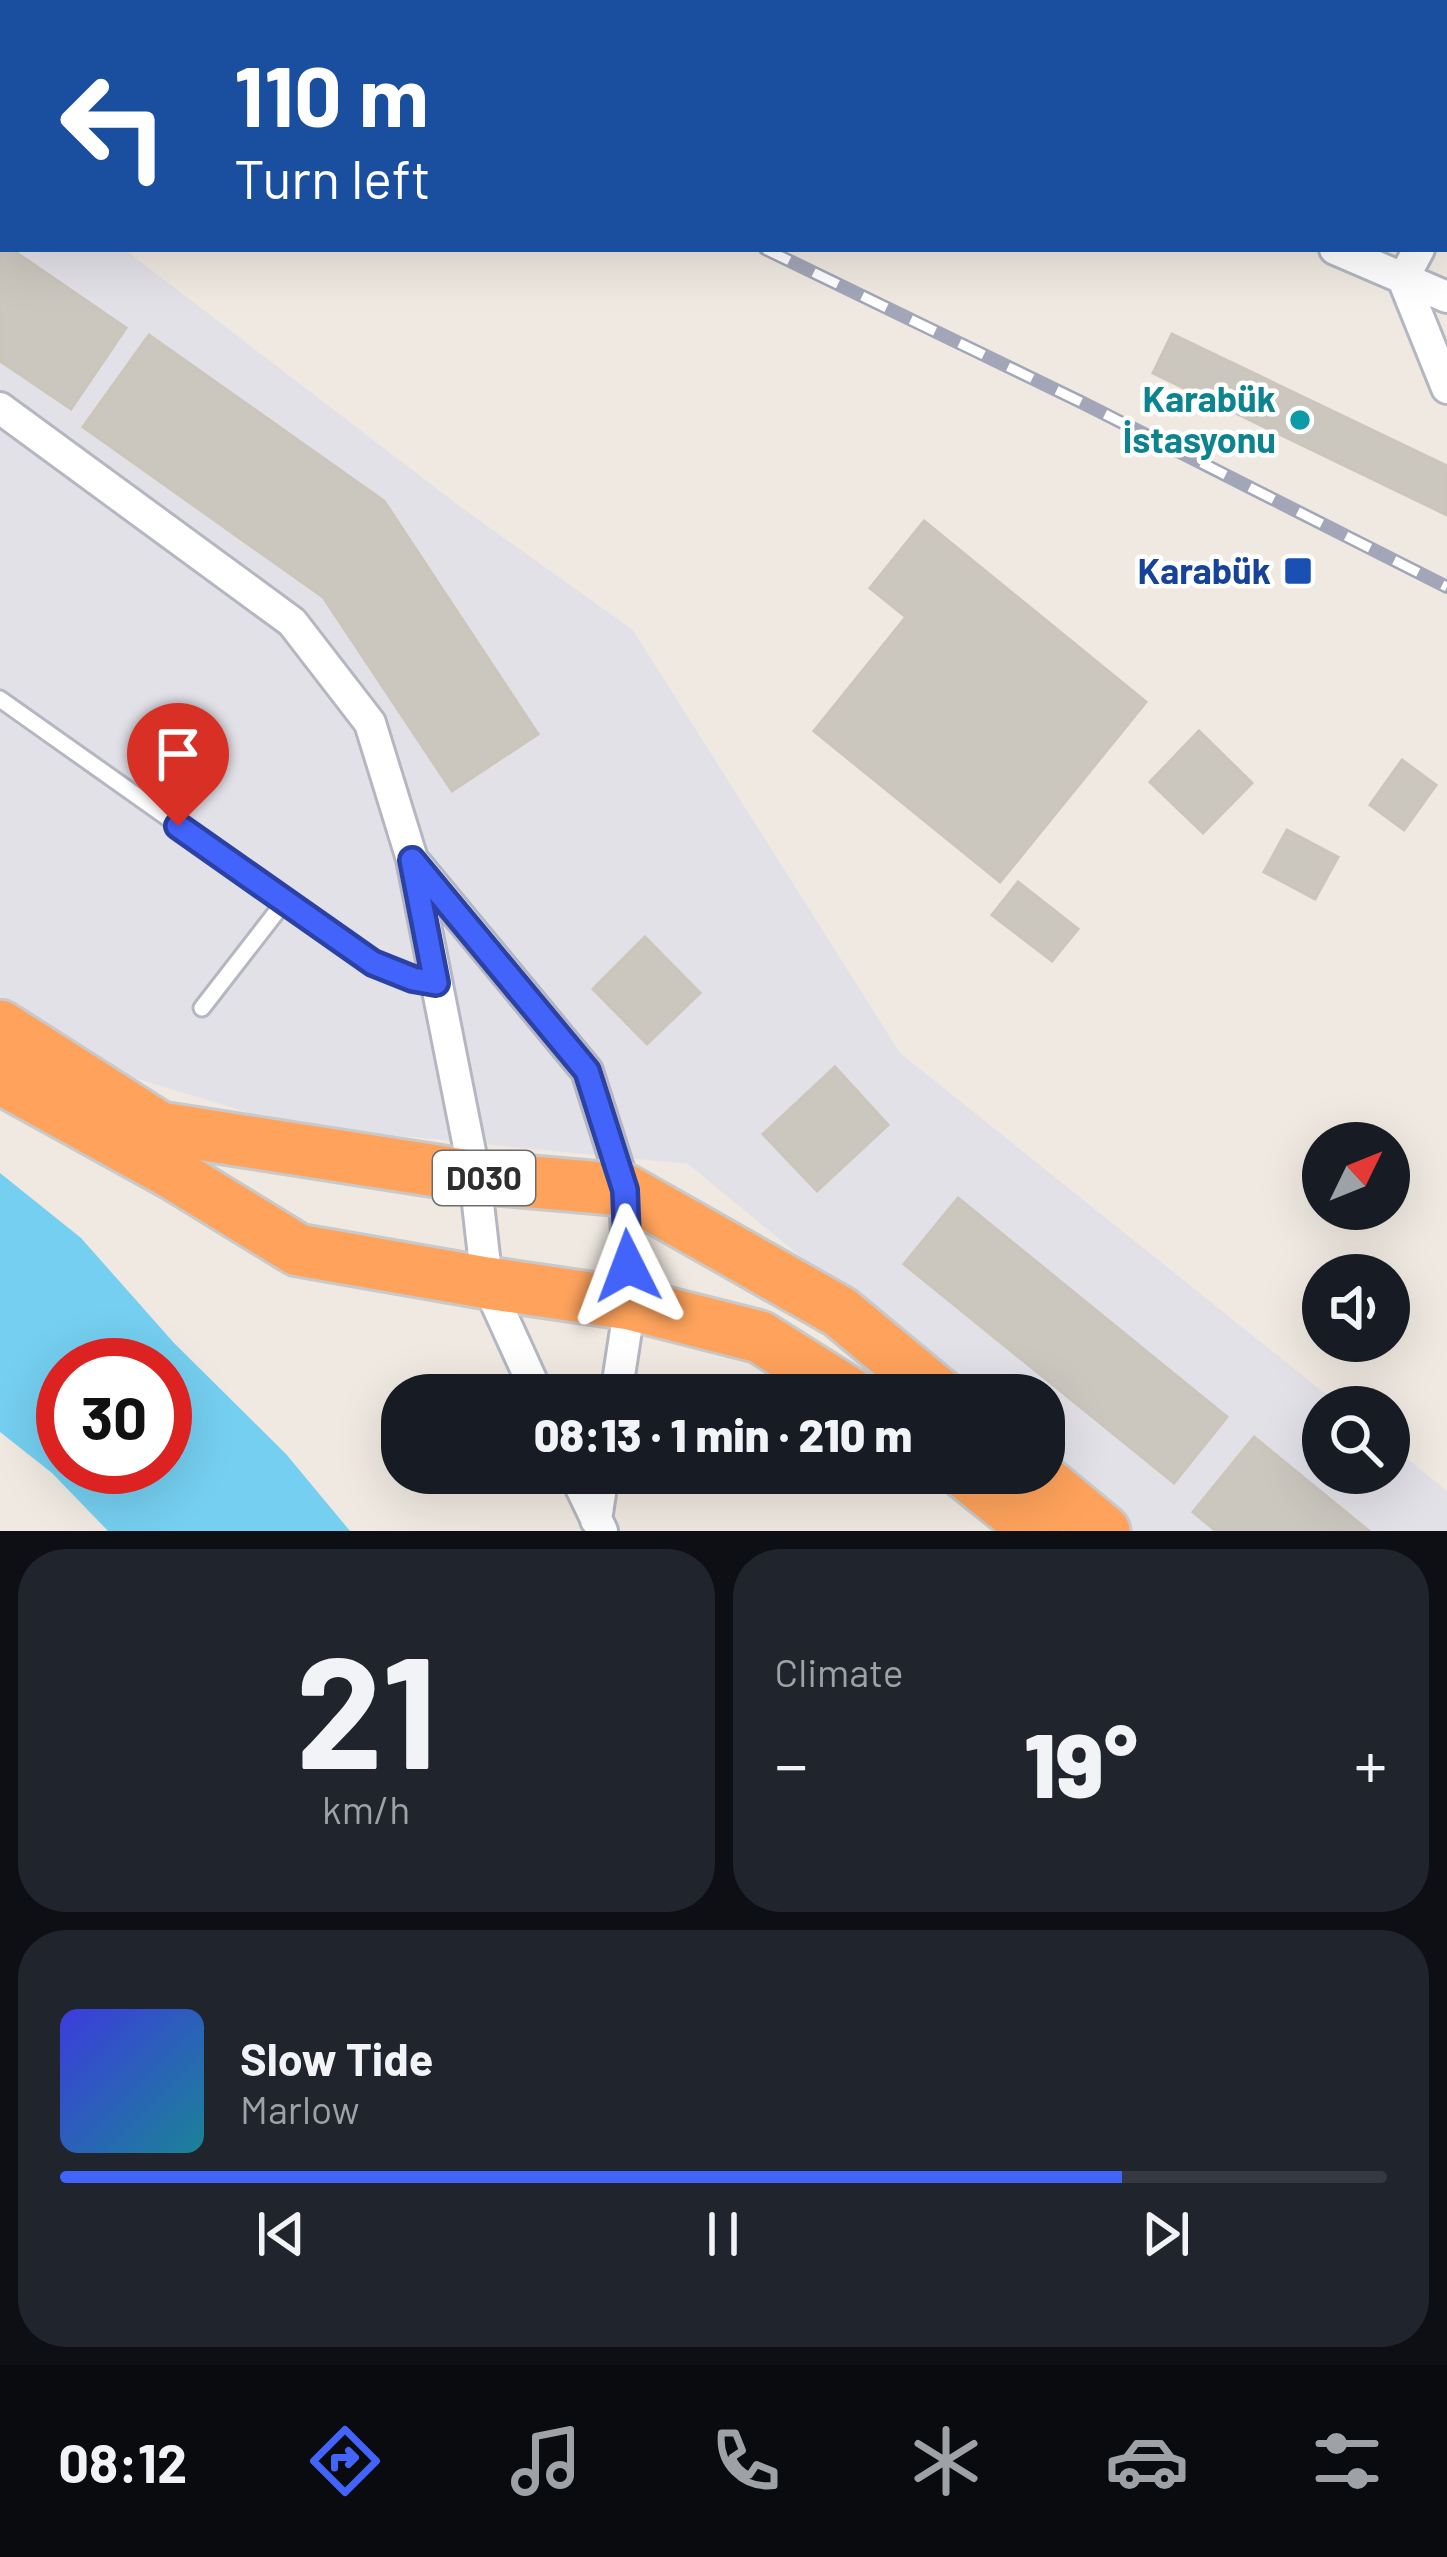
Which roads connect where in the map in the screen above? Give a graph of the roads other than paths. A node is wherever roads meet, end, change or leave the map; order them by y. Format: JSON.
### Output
{"nodes":[{"id":1,"x":1342,"y":252,"type":"edge"},
{"id":2,"x":1417,"y":252,"type":"edge"},
{"id":3,"x":1403,"y":279,"type":"junction"},
{"id":4,"x":1447,"y":297,"type":"edge"},
{"id":5,"x":1447,"y":388,"type":"edge"},
{"id":6,"x":0,"y":408,"type":"edge"},
{"id":7,"x":0,"y":700,"type":"edge"},
{"id":8,"x":412,"y":860,"type":"junction"},
{"id":9,"x":285,"y":901,"type":"junction"},
{"id":10,"x":436,"y":983,"type":"junction"},
{"id":11,"x":202,"y":1009,"type":"dead end"},
{"id":12,"x":0,"y":1026,"type":"edge"},
{"id":13,"x":0,"y":1078,"type":"edge"},
{"id":14,"x":475,"y":1177,"type":"junction"},
{"id":15,"x":625,"y":1190,"type":"junction"},
{"id":16,"x":487,"y":1283,"type":"junction"},
{"id":17,"x":630,"y":1304,"type":"junction"},
{"id":18,"x":528,"y":1374,"type":"edge"},
{"id":19,"x":619,"y":1374,"type":"edge"},
{"id":20,"x":819,"y":1374,"type":"edge"},
{"id":21,"x":915,"y":1374,"type":"edge"},
{"id":22,"x":584,"y":1494,"type":"edge"},
{"id":23,"x":601,"y":1494,"type":"edge"},
{"id":24,"x":991,"y":1494,"type":"edge"},
{"id":25,"x":1059,"y":1494,"type":"edge"},
{"id":26,"x":599,"y":1526,"type":"edge"},
{"id":27,"x":1037,"y":1531,"type":"edge"},
{"id":28,"x":1104,"y":1531,"type":"edge"}],
"edges":[{"from":1,"to":3,"type":"street"},
{"from":2,"to":3,"type":"street"},
{"from":3,"to":4,"type":"street"},
{"from":3,"to":5,"type":"street"},
{"from":6,"to":8,"type":"street"},
{"from":7,"to":9,"type":"lane"},
{"from":8,"to":10,"type":"street"},
{"from":8,"to":15,"type":"street"},
{"from":9,"to":10,"type":"lane"},
{"from":9,"to":11,"type":"lane"},
{"from":10,"to":14,"type":"street"},
{"from":12,"to":14,"type":"highway","number":"D030"},
{"from":13,"to":16,"type":"highway"},
{"from":14,"to":15,"type":"highway","number":"D030"},
{"from":14,"to":16,"type":"street"},
{"from":15,"to":17,"type":"street"},
{"from":15,"to":21,"type":"highway","number":"D030"},
{"from":16,"to":17,"type":"highway"},
{"from":16,"to":18,"type":"street"},
{"from":17,"to":19,"type":"street"},
{"from":17,"to":20,"type":"highway"},
{"from":22,"to":26,"type":"street"},
{"from":23,"to":26,"type":"street"},
{"from":24,"to":27,"type":"highway"},
{"from":25,"to":28,"type":"highway"}]}
